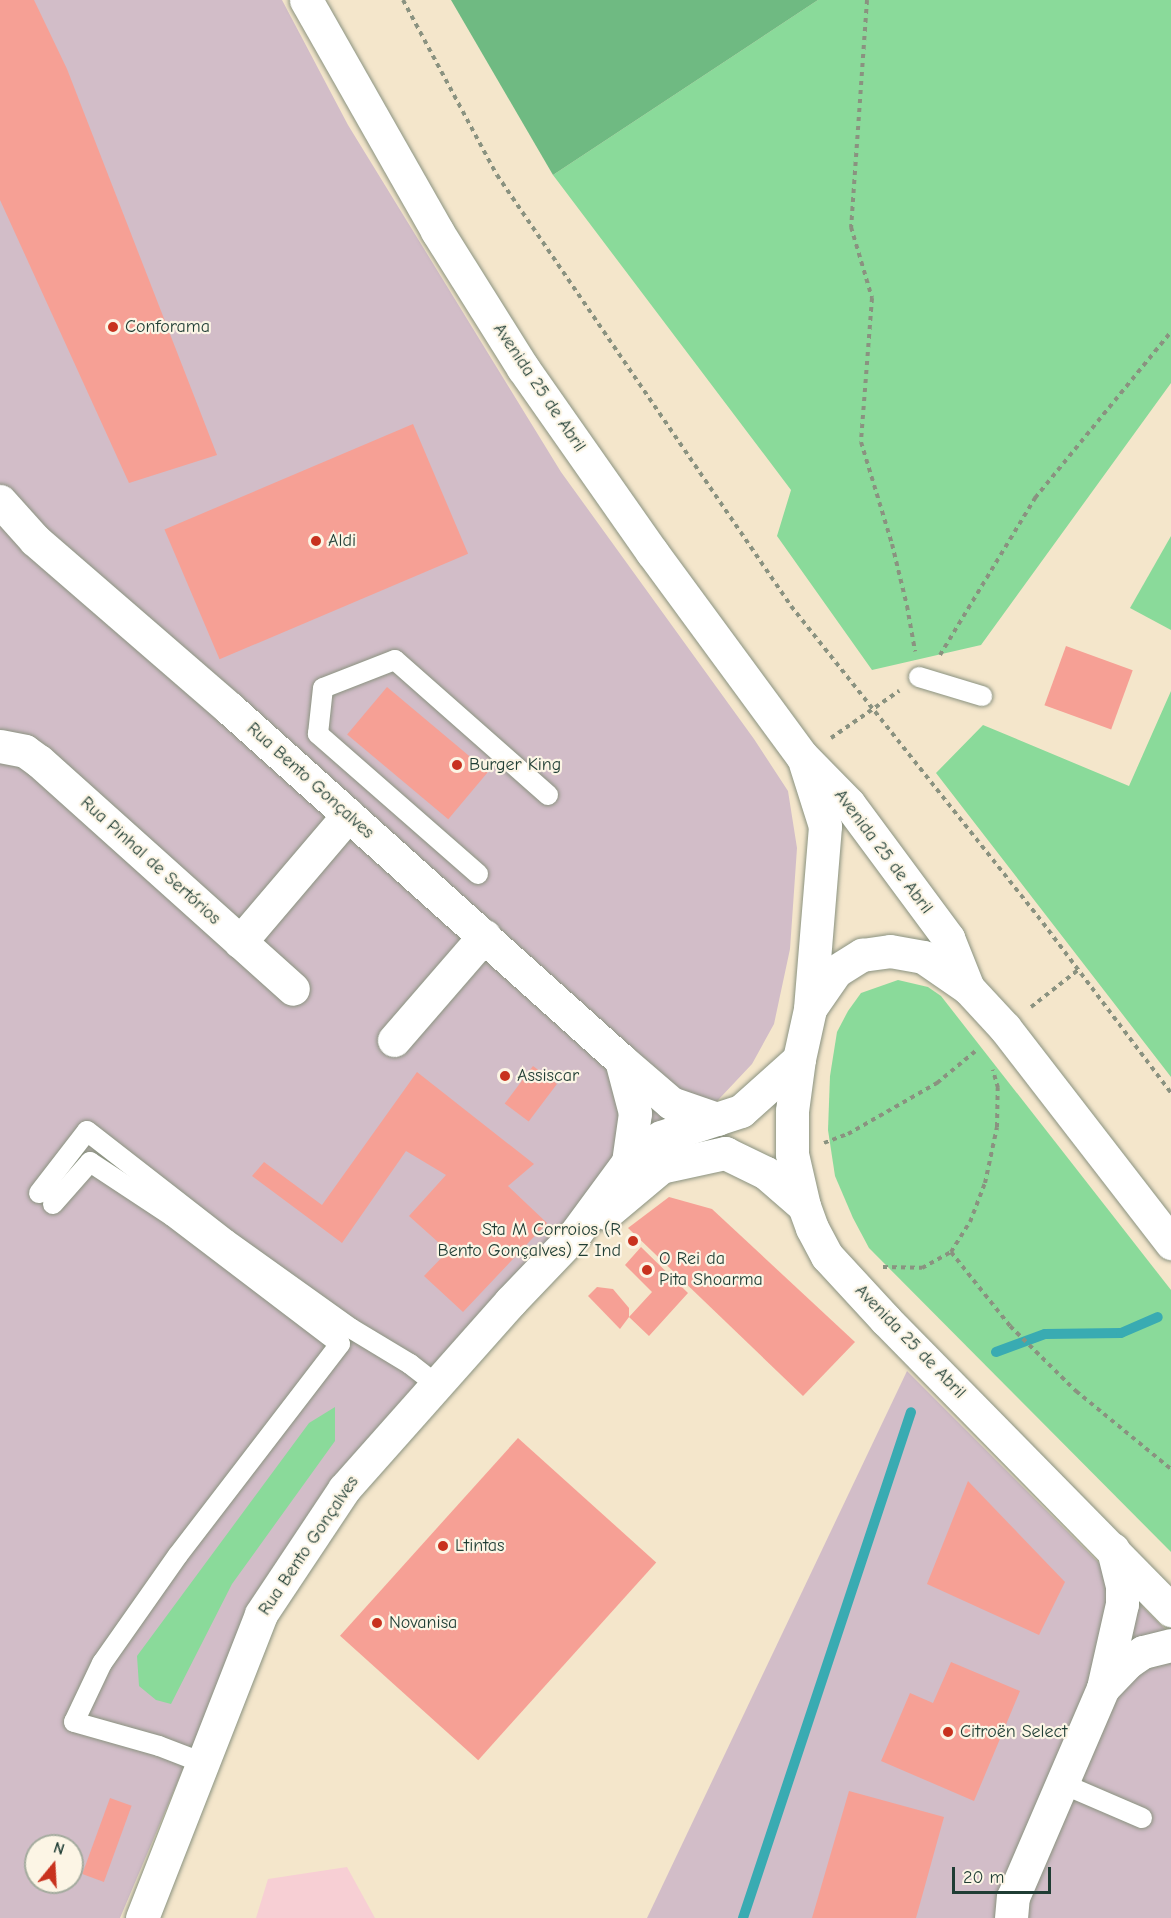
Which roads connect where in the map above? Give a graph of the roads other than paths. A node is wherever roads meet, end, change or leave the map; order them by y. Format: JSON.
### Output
{"nodes":[{"id":1,"x":306,"y":0,"type":"edge"},
{"id":2,"x":0,"y":501,"type":"edge"},
{"id":3,"x":919,"y":677,"type":"road end"},
{"id":4,"x":982,"y":696,"type":"dead end"},
{"id":5,"x":0,"y":746,"type":"edge"},
{"id":6,"x":802,"y":756,"type":"junction"},
{"id":7,"x":548,"y":795,"type":"dead end"},
{"id":8,"x":348,"y":815,"type":"junction"},
{"id":9,"x":477,"y":874,"type":"dead end"},
{"id":10,"x":484,"y":936,"type":"junction"},
{"id":11,"x":240,"y":942,"type":"junction"},
{"id":12,"x":968,"y":988,"type":"junction"},
{"id":13,"x":293,"y":989,"type":"dead end"},
{"id":14,"x":810,"y":1009,"type":"junction"},
{"id":15,"x":394,"y":1040,"type":"dead end"},
{"id":16,"x":798,"y":1059,"type":"junction"},
{"id":17,"x":621,"y":1060,"type":"junction"},
{"id":18,"x":717,"y":1119,"type":"junction"},
{"id":19,"x":628,"y":1162,"type":"junction"},
{"id":20,"x":804,"y":1206,"type":"junction"},
{"id":21,"x":575,"y":1234,"type":"junction"},
{"id":22,"x":1171,"y":1243,"type":"edge"},
{"id":23,"x":438,"y":1386,"type":"junction"},
{"id":24,"x":1113,"y":1549,"type":"junction"},
{"id":25,"x":1171,"y":1610,"type":"edge"},
{"id":26,"x":1171,"y":1645,"type":"edge"},
{"id":27,"x":1102,"y":1688,"type":"junction"},
{"id":28,"x":203,"y":1763,"type":"junction"},
{"id":29,"x":1063,"y":1784,"type":"junction"},
{"id":30,"x":1142,"y":1818,"type":"dead end"},
{"id":31,"x":142,"y":1918,"type":"edge"},
{"id":32,"x":1011,"y":1918,"type":"edge"}],
"edges":[{"from":1,"to":6,"type":"street","name":"Avenida 25 de Abril"},
{"from":2,"to":8,"type":"street","name":"Rua Bento Gonçalves"},
{"from":3,"to":4,"type":"lane"},
{"from":5,"to":11,"type":"street","name":"Rua Pinhal de Sertórios"},
{"from":6,"to":12,"type":"street","name":"Avenida 25 de Abril"},
{"from":6,"to":14,"type":"street","name":"Avenida 25 de Abril"},
{"from":7,"to":9,"type":"lane"},
{"from":8,"to":10,"type":"street","name":"Rua Bento Gonçalves"},
{"from":8,"to":11,"type":"street"},
{"from":10,"to":15,"type":"street"},
{"from":10,"to":17,"type":"street","name":"Rua Bento Gonçalves"},
{"from":11,"to":13,"type":"street","name":"Rua Pinhal de Sertórios"},
{"from":12,"to":14,"type":"street","name":"Avenida 25 de Abril"},
{"from":12,"to":22,"type":"street","name":"Avenida 25 de Abril"},
{"from":14,"to":16,"type":"street","name":"Avenida 25 de Abril"},
{"from":16,"to":18,"type":"street"},
{"from":16,"to":20,"type":"street","name":"Avenida 25 de Abril"},
{"from":17,"to":18,"type":"street","name":"Rua Bento Gonçalves"},
{"from":17,"to":19,"type":"street"},
{"from":18,"to":19,"type":"street"},
{"from":19,"to":21,"type":"street"},
{"from":20,"to":21,"type":"street"},
{"from":20,"to":24,"type":"street","name":"Avenida 25 de Abril"},
{"from":21,"to":23,"type":"street","name":"Rua Bento Gonçalves"},
{"from":23,"to":28,"type":"street","name":"Rua Bento Gonçalves"},
{"from":23,"to":28,"type":"lane"},
{"from":24,"to":25,"type":"street","name":"Avenida 25 de Abril"},
{"from":24,"to":27,"type":"street"},
{"from":26,"to":27,"type":"street"},
{"from":27,"to":29,"type":"street"},
{"from":28,"to":31,"type":"street","name":"Rua Bento Gonçalves"},
{"from":29,"to":30,"type":"lane"},
{"from":29,"to":32,"type":"street"}]}
